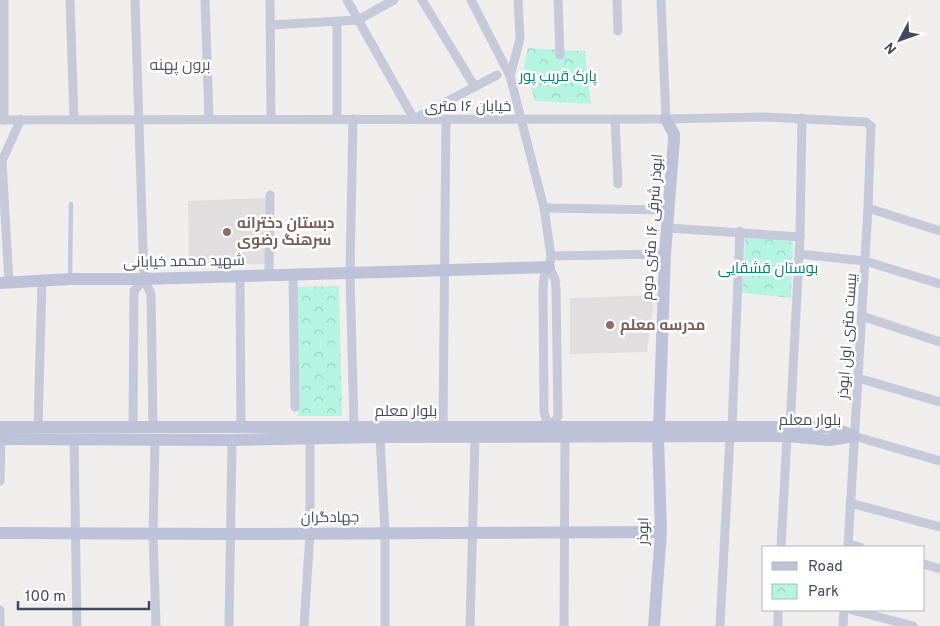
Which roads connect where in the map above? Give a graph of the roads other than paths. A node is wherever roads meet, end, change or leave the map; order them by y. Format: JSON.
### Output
{"nodes":[{"id":1,"x":4,"y":0,"type":"edge"},
{"id":2,"x":70,"y":0,"type":"edge"},
{"id":3,"x":135,"y":0,"type":"edge"},
{"id":4,"x":205,"y":0,"type":"edge"},
{"id":5,"x":270,"y":0,"type":"edge"},
{"id":6,"x":347,"y":0,"type":"edge"},
{"id":7,"x":394,"y":0,"type":"edge"},
{"id":8,"x":422,"y":0,"type":"edge"},
{"id":9,"x":518,"y":0,"type":"edge"},
{"id":10,"x":558,"y":0,"type":"edge"},
{"id":11,"x":617,"y":0,"type":"edge"},
{"id":12,"x":661,"y":0,"type":"edge"},
{"id":13,"x":474,"y":1,"type":"edge"},
{"id":14,"x":358,"y":20,"type":"junction"},
{"id":15,"x":337,"y":22,"type":"junction"},
{"id":16,"x":270,"y":25,"type":"junction"},
{"id":17,"x":618,"y":31,"type":"dead end"},
{"id":18,"x":2,"y":33,"type":"edge"},
{"id":19,"x":560,"y":55,"type":"dead end"},
{"id":20,"x":497,"y":74,"type":"dead end"},
{"id":21,"x":510,"y":76,"type":"junction"},
{"id":22,"x":475,"y":87,"type":"junction"},
{"id":23,"x":802,"y":118,"type":"junction"},
{"id":24,"x":21,"y":119,"type":"junction"},
{"id":25,"x":74,"y":119,"type":"junction"},
{"id":26,"x":140,"y":119,"type":"junction"},
{"id":27,"x":209,"y":119,"type":"junction"},
{"id":28,"x":271,"y":119,"type":"junction"},
{"id":29,"x":337,"y":119,"type":"junction"},
{"id":30,"x":353,"y":119,"type":"junction"},
{"id":31,"x":414,"y":119,"type":"junction"},
{"id":32,"x":446,"y":119,"type":"junction"},
{"id":33,"x":521,"y":119,"type":"junction"},
{"id":34,"x":615,"y":119,"type":"junction"},
{"id":35,"x":2,"y":120,"type":"edge"},
{"id":36,"x":666,"y":120,"type":"junction"},
{"id":37,"x":870,"y":126,"type":"joint"},
{"id":38,"x":618,"y":184,"type":"dead end"},
{"id":39,"x":270,"y":195,"type":"dead end"},
{"id":40,"x":71,"y":204,"type":"dead end"},
{"id":41,"x":544,"y":208,"type":"junction"},
{"id":42,"x":868,"y":208,"type":"junction"},
{"id":43,"x":669,"y":210,"type":"junction"},
{"id":44,"x":668,"y":228,"type":"junction"},
{"id":45,"x":740,"y":231,"type":"junction"},
{"id":46,"x":940,"y":231,"type":"edge"},
{"id":47,"x":800,"y":237,"type":"junction"},
{"id":48,"x":666,"y":254,"type":"junction"},
{"id":49,"x":799,"y":254,"type":"junction"},
{"id":50,"x":865,"y":261,"type":"junction"},
{"id":51,"x":550,"y":262,"type":"junction"},
{"id":52,"x":444,"y":270,"type":"junction"},
{"id":53,"x":350,"y":273,"type":"junction"},
{"id":54,"x":269,"y":275,"type":"junction"},
{"id":55,"x":293,"y":275,"type":"junction"},
{"id":56,"x":240,"y":276,"type":"junction"},
{"id":57,"x":70,"y":279,"type":"junction"},
{"id":58,"x":144,"y":279,"type":"junction"},
{"id":59,"x":42,"y":280,"type":"junction"},
{"id":60,"x":5,"y":283,"type":"edge"},
{"id":61,"x":940,"y":284,"type":"edge"},
{"id":62,"x":862,"y":316,"type":"junction"},
{"id":63,"x":940,"y":342,"type":"edge"},
{"id":64,"x":858,"y":378,"type":"junction"},
{"id":65,"x":940,"y":402,"type":"edge"},
{"id":66,"x":295,"y":407,"type":"dead end"},
{"id":67,"x":38,"y":427,"type":"junction"},
{"id":68,"x":241,"y":427,"type":"junction"},
{"id":69,"x":354,"y":427,"type":"junction"},
{"id":70,"x":443,"y":427,"type":"junction"},
{"id":71,"x":659,"y":432,"type":"junction"},
{"id":72,"x":731,"y":432,"type":"junction"},
{"id":73,"x":788,"y":432,"type":"junction"},
{"id":74,"x":134,"y":433,"type":"junction"},
{"id":75,"x":154,"y":433,"type":"junction"},
{"id":76,"x":336,"y":433,"type":"junction"},
{"id":77,"x":557,"y":433,"type":"junction"},
{"id":78,"x":0,"y":435,"type":"edge"},
{"id":79,"x":854,"y":436,"type":"junction"},
{"id":80,"x":380,"y":437,"type":"junction"},
{"id":81,"x":310,"y":438,"type":"junction"},
{"id":82,"x":475,"y":438,"type":"junction"},
{"id":83,"x":74,"y":440,"type":"junction"},
{"id":84,"x":232,"y":440,"type":"junction"},
{"id":85,"x":940,"y":460,"type":"edge"},
{"id":86,"x":0,"y":480,"type":"edge"},
{"id":87,"x":850,"y":503,"type":"junction"},
{"id":88,"x":940,"y":527,"type":"edge"},
{"id":89,"x":385,"y":532,"type":"junction"},
{"id":90,"x":564,"y":532,"type":"junction"},
{"id":91,"x":661,"y":532,"type":"junction"},
{"id":92,"x":0,"y":533,"type":"edge"},
{"id":93,"x":76,"y":533,"type":"junction"},
{"id":94,"x":473,"y":533,"type":"junction"},
{"id":95,"x":153,"y":534,"type":"junction"},
{"id":96,"x":230,"y":534,"type":"junction"},
{"id":97,"x":310,"y":534,"type":"junction"},
{"id":98,"x":782,"y":546,"type":"edge"},
{"id":99,"x":848,"y":546,"type":"edge"},
{"id":100,"x":925,"y":564,"type":"edge"},
{"id":101,"x":940,"y":569,"type":"edge"},
{"id":102,"x":0,"y":610,"type":"edge"},
{"id":103,"x":778,"y":611,"type":"edge"},
{"id":104,"x":844,"y":611,"type":"edge"},
{"id":105,"x":856,"y":611,"type":"edge"},
{"id":106,"x":0,"y":626,"type":"edge"},
{"id":107,"x":77,"y":626,"type":"edge"},
{"id":108,"x":156,"y":626,"type":"edge"},
{"id":109,"x":230,"y":626,"type":"edge"},
{"id":110,"x":304,"y":626,"type":"edge"},
{"id":111,"x":385,"y":626,"type":"edge"},
{"id":112,"x":470,"y":626,"type":"edge"},
{"id":113,"x":564,"y":626,"type":"edge"},
{"id":114,"x":654,"y":626,"type":"edge"},
{"id":115,"x":720,"y":626,"type":"edge"},
{"id":116,"x":778,"y":626,"type":"edge"},
{"id":117,"x":843,"y":626,"type":"edge"},
{"id":118,"x":913,"y":626,"type":"edge"}],
"edges":[{"from":1,"to":18,"type":"street"},
{"from":2,"to":25,"type":"street"},
{"from":3,"to":26,"type":"street"},
{"from":4,"to":27,"type":"street"},
{"from":5,"to":16,"type":"street"},
{"from":6,"to":14,"type":"street"},
{"from":7,"to":14,"type":"street"},
{"from":8,"to":22,"type":"street"},
{"from":9,"to":21,"type":"street"},
{"from":10,"to":19,"type":"street"},
{"from":11,"to":17,"type":"street"},
{"from":12,"to":36,"type":"street"},
{"from":13,"to":21,"type":"street"},
{"from":14,"to":15,"type":"street"},
{"from":14,"to":31,"type":"street"},
{"from":15,"to":16,"type":"street"},
{"from":15,"to":29,"type":"street"},
{"from":16,"to":28,"type":"street"},
{"from":18,"to":35,"type":"street"},
{"from":20,"to":22,"type":"street"},
{"from":21,"to":33,"type":"street"},
{"from":22,"to":31,"type":"street"},
{"from":23,"to":36,"type":"street","name":"خیابان ۱۶ متری"},
{"from":23,"to":37,"type":"street","name":"خیابان ۱۶ متری"},
{"from":23,"to":47,"type":"street"},
{"from":24,"to":25,"type":"street","name":"خیابان ۱۶ متری"},
{"from":24,"to":35,"type":"street","name":"خیابان ۱۶ متری"},
{"from":24,"to":60,"type":"street"},
{"from":25,"to":26,"type":"street","name":"خیابان ۱۶ متری"},
{"from":26,"to":27,"type":"street","name":"خیابان ۱۶ متری"},
{"from":26,"to":58,"type":"street"},
{"from":27,"to":28,"type":"street","name":"خیابان ۱۶ متری"},
{"from":28,"to":29,"type":"street","name":"خیابان ۱۶ متری"},
{"from":29,"to":30,"type":"street","name":"خیابان ۱۶ متری"},
{"from":30,"to":31,"type":"street","name":"خیابان ۱۶ متری"},
{"from":30,"to":53,"type":"street"},
{"from":31,"to":32,"type":"street","name":"خیابان ۱۶ متری"},
{"from":32,"to":33,"type":"street","name":"خیابان ۱۶ متری"},
{"from":32,"to":52,"type":"street"},
{"from":33,"to":34,"type":"street","name":"خیابان ۱۶ متری"},
{"from":33,"to":41,"type":"street"},
{"from":34,"to":36,"type":"street","name":"خیابان ۱۶ متری"},
{"from":34,"to":38,"type":"street"},
{"from":36,"to":43,"type":"street","name":"ابوذر شرقی ۱۶ متری دوم"},
{"from":37,"to":42,"type":"street","name":"بیست متری اول ابوذر"},
{"from":39,"to":54,"type":"street"},
{"from":40,"to":57,"type":"lane"},
{"from":41,"to":43,"type":"street"},
{"from":41,"to":51,"type":"street"},
{"from":42,"to":46,"type":"street"},
{"from":42,"to":50,"type":"street","name":"بیست متری اول ابوذر"},
{"from":43,"to":44,"type":"street","name":"ابوذر شرقی ۱۶ متری دوم"},
{"from":44,"to":45,"type":"street"},
{"from":44,"to":48,"type":"street","name":"ابوذر شرقی ۱۶ متری دوم"},
{"from":45,"to":47,"type":"street"},
{"from":45,"to":72,"type":"street"},
{"from":47,"to":49,"type":"street"},
{"from":48,"to":51,"type":"street"},
{"from":48,"to":71,"type":"street","name":"ابوذر شرقی ۱۶ متری دوم"},
{"from":49,"to":50,"type":"street"},
{"from":49,"to":73,"type":"street"},
{"from":50,"to":61,"type":"street"},
{"from":50,"to":62,"type":"street","name":"بیست متری اول ابوذر"},
{"from":51,"to":52,"type":"street","name":"شهید محمد خیابانی"},
{"from":51,"to":77,"type":"street"},
{"from":51,"to":77,"type":"street"},
{"from":52,"to":53,"type":"street","name":"شهید محمد خیابانی"},
{"from":52,"to":70,"type":"street"},
{"from":53,"to":55,"type":"street","name":"شهید محمد خیابانی"},
{"from":53,"to":69,"type":"street"},
{"from":54,"to":55,"type":"street","name":"شهید محمد خیابانی"},
{"from":54,"to":56,"type":"street","name":"شهید محمد خیابانی"},
{"from":55,"to":66,"type":"street"},
{"from":56,"to":58,"type":"street","name":"شهید محمد خیابانی"},
{"from":56,"to":68,"type":"street"},
{"from":57,"to":58,"type":"street","name":"شهید محمد خیابانی"},
{"from":57,"to":59,"type":"street","name":"شهید محمد خیابانی"},
{"from":58,"to":74,"type":"street"},
{"from":58,"to":75,"type":"street"},
{"from":59,"to":60,"type":"street","name":"شهید محمد خیابانی"},
{"from":59,"to":67,"type":"street"},
{"from":62,"to":63,"type":"street"},
{"from":62,"to":64,"type":"street","name":"بیست متری اول ابوذر"},
{"from":64,"to":65,"type":"street"},
{"from":64,"to":79,"type":"street","name":"بیست متری اول ابوذر"},
{"from":67,"to":74,"type":"street","name":"بلوار معلم"},
{"from":67,"to":78,"type":"street","name":"بلوار معلم"},
{"from":68,"to":75,"type":"street","name":"بلوار معلم"},
{"from":68,"to":76,"type":"street","name":"بلوار معلم"},
{"from":69,"to":70,"type":"street","name":"بلوار معلم"},
{"from":69,"to":76,"type":"street","name":"بلوار معلم"},
{"from":70,"to":77,"type":"street","name":"بلوار معلم"},
{"from":71,"to":72,"type":"street","name":"بلوار معلم"},
{"from":71,"to":77,"type":"street","name":"بلوار معلم"},
{"from":71,"to":91,"type":"street","name":"ابوذر"},
{"from":72,"to":73,"type":"street","name":"بلوار معلم"},
{"from":72,"to":115,"type":"street"},
{"from":73,"to":79,"type":"street","name":"بلوار معلم"},
{"from":73,"to":98,"type":"street"},
{"from":74,"to":75,"type":"street","name":"بلوار معلم"},
{"from":74,"to":83,"type":"street","name":"بلوار معلم"},
{"from":75,"to":84,"type":"street","name":"بلوار معلم"},
{"from":75,"to":95,"type":"street"},
{"from":76,"to":80,"type":"street","name":"بلوار معلم"},
{"from":76,"to":81,"type":"street","name":"بلوار معلم"},
{"from":77,"to":82,"type":"street","name":"بلوار معلم"},
{"from":77,"to":90,"type":"street"},
{"from":78,"to":83,"type":"street","name":"بلوار معلم"},
{"from":78,"to":86,"type":"street"},
{"from":79,"to":85,"type":"street"},
{"from":79,"to":87,"type":"street","name":"بیست متری اول ابوذر"},
{"from":80,"to":82,"type":"street","name":"بلوار معلم"},
{"from":80,"to":89,"type":"street"},
{"from":81,"to":84,"type":"street","name":"بلوار معلم"},
{"from":81,"to":97,"type":"street"},
{"from":82,"to":94,"type":"street"},
{"from":83,"to":93,"type":"street"},
{"from":84,"to":96,"type":"street"},
{"from":87,"to":88,"type":"street"},
{"from":87,"to":99,"type":"street","name":"بیست متری اول ابوذر"},
{"from":89,"to":94,"type":"street","name":"جهادگران"},
{"from":89,"to":97,"type":"street","name":"جهادگران"},
{"from":89,"to":111,"type":"street"},
{"from":90,"to":91,"type":"street","name":"جهادگران"},
{"from":90,"to":94,"type":"street","name":"جهادگران"},
{"from":90,"to":113,"type":"street"},
{"from":91,"to":114,"type":"street","name":"ابوذر"},
{"from":92,"to":93,"type":"street","name":"جهادگران"},
{"from":93,"to":95,"type":"street","name":"جهادگران"},
{"from":93,"to":107,"type":"street"},
{"from":94,"to":112,"type":"street"},
{"from":95,"to":96,"type":"street","name":"جهادگران"},
{"from":95,"to":108,"type":"street"},
{"from":96,"to":97,"type":"street","name":"جهادگران"},
{"from":96,"to":109,"type":"street"},
{"from":97,"to":110,"type":"street"},
{"from":100,"to":101,"type":"street"},
{"from":102,"to":106,"type":"street"},
{"from":103,"to":116,"type":"street"},
{"from":104,"to":117,"type":"street"},
{"from":105,"to":118,"type":"street"}]}
